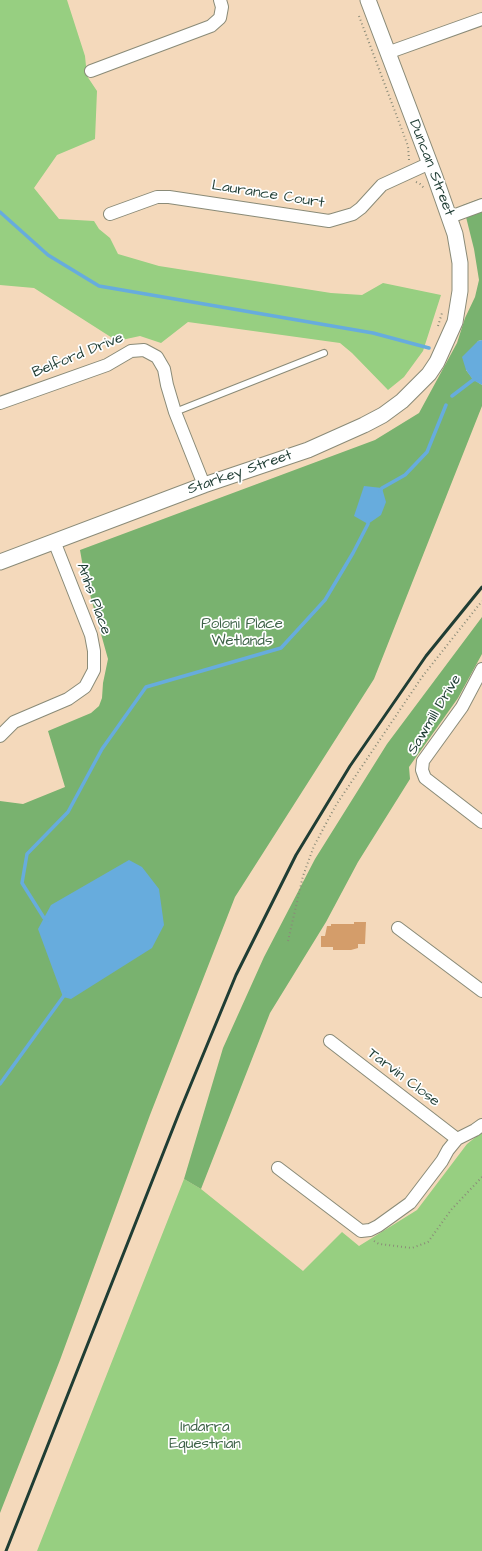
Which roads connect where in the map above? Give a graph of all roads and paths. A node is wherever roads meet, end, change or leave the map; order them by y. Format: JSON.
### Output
{"nodes":[{"id":1,"x":220,"y":0,"type":"edge"},
{"id":2,"x":368,"y":0,"type":"edge"},
{"id":3,"x":359,"y":15,"type":"dead end"},
{"id":4,"x":482,"y":20,"type":"edge"},
{"id":5,"x":387,"y":53,"type":"junction"},
{"id":6,"x":91,"y":71,"type":"dead end"},
{"id":7,"x":430,"y":162,"type":"junction"},
{"id":8,"x":412,"y":171,"type":"junction"},
{"id":9,"x":427,"y":195,"type":"dead end"},
{"id":10,"x":482,"y":205,"type":"edge"},
{"id":11,"x":110,"y":214,"type":"dead end"},
{"id":12,"x":450,"y":217,"type":"junction"},
{"id":13,"x":443,"y":310,"type":"dead end"},
{"id":14,"x":442,"y":336,"type":"junction"},
{"id":15,"x":324,"y":353,"type":"dead end"},
{"id":16,"x":0,"y":403,"type":"edge"},
{"id":17,"x":175,"y":412,"type":"junction"},
{"id":18,"x":204,"y":485,"type":"junction"},
{"id":19,"x":54,"y":541,"type":"junction"},
{"id":20,"x":0,"y":562,"type":"edge"},
{"id":21,"x":482,"y":601,"type":"edge"},
{"id":22,"x":482,"y":669,"type":"edge"},
{"id":23,"x":0,"y":736,"type":"edge"},
{"id":24,"x":482,"y":822,"type":"edge"},
{"id":25,"x":398,"y":928,"type":"dead end"},
{"id":26,"x":288,"y":941,"type":"dead end"},
{"id":27,"x":482,"y":991,"type":"edge"},
{"id":28,"x":330,"y":1041,"type":"dead end"},
{"id":29,"x":482,"y":1125,"type":"edge"},
{"id":30,"x":457,"y":1139,"type":"junction"},
{"id":31,"x":278,"y":1168,"type":"dead end"},
{"id":32,"x":482,"y":1177,"type":"edge"},
{"id":33,"x":361,"y":1231,"type":"junction"}],
"edges":[{"from":1,"to":6,"type":"street"},
{"from":2,"to":5,"type":"street","name":"Duncan Street"},
{"from":3,"to":8,"type":"path"},
{"from":4,"to":5,"type":"street"},
{"from":5,"to":7,"type":"street","name":"Duncan Street"},
{"from":7,"to":8,"type":"street","name":"Laurance Court"},
{"from":7,"to":12,"type":"street","name":"Duncan Street"},
{"from":8,"to":9,"type":"path"},
{"from":8,"to":11,"type":"street","name":"Laurance Court"},
{"from":10,"to":12,"type":"street"},
{"from":12,"to":14,"type":"street","name":"Duncan Street"},
{"from":13,"to":14,"type":"path"},
{"from":14,"to":18,"type":"street","name":"Starkey Street"},
{"from":15,"to":17,"type":"lane"},
{"from":16,"to":17,"type":"street","name":"Belford Drive"},
{"from":17,"to":18,"type":"street","name":"Belford Drive"},
{"from":18,"to":19,"type":"street","name":"Starkey Street"},
{"from":19,"to":20,"type":"street","name":"Starkey Street"},
{"from":19,"to":23,"type":"street","name":"Anhs Place"},
{"from":21,"to":26,"type":"path"},
{"from":22,"to":24,"type":"street","name":"Sawmill Drive"},
{"from":25,"to":27,"type":"street"},
{"from":28,"to":30,"type":"street","name":"Tarvin Close"},
{"from":29,"to":30,"type":"street"},
{"from":30,"to":33,"type":"street"},
{"from":31,"to":33,"type":"street"},
{"from":32,"to":33,"type":"path"}]}
